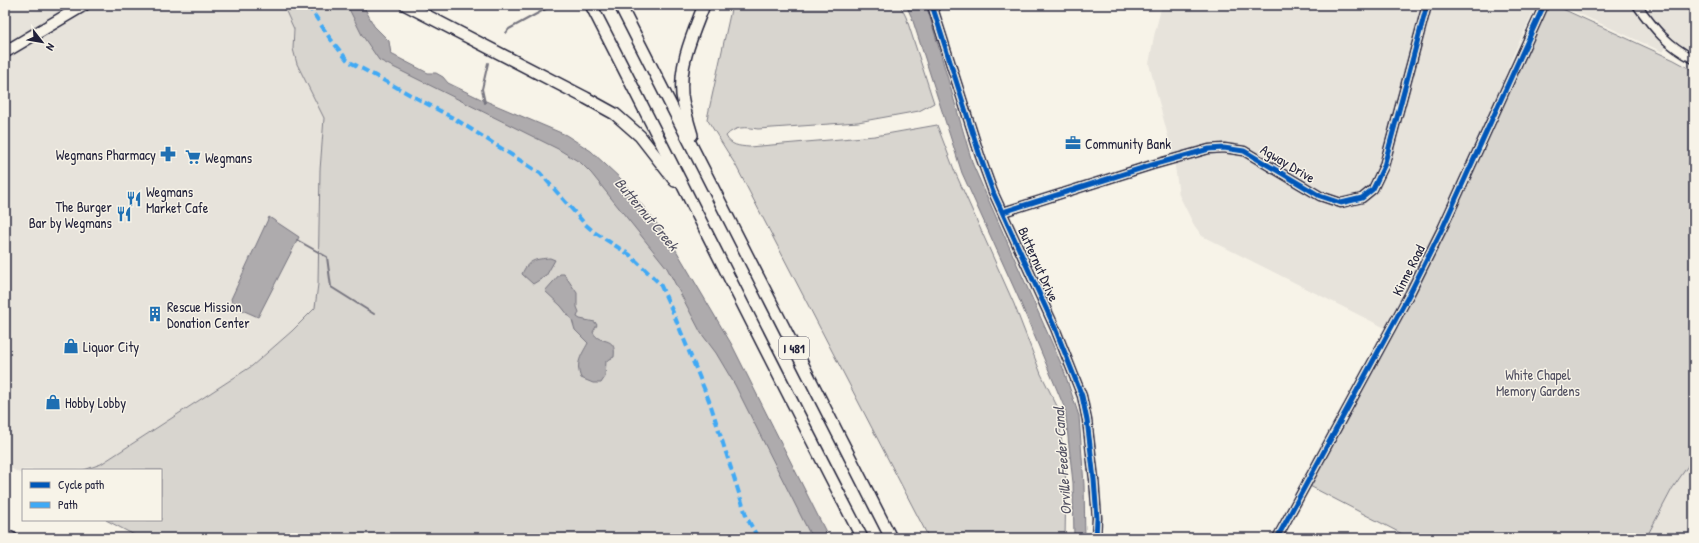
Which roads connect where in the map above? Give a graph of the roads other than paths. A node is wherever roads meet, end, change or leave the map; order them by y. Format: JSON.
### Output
{"nodes":[{"id":1,"x":84,"y":5,"type":"edge"},
{"id":2,"x":406,"y":5,"type":"edge"},
{"id":3,"x":591,"y":5,"type":"edge"},
{"id":4,"x":620,"y":5,"type":"edge"},
{"id":5,"x":704,"y":5,"type":"edge"},
{"id":6,"x":932,"y":5,"type":"edge"},
{"id":7,"x":1427,"y":5,"type":"edge"},
{"id":8,"x":1544,"y":5,"type":"edge"},
{"id":9,"x":1637,"y":5,"type":"edge"},
{"id":10,"x":5,"y":52,"type":"edge"},
{"id":11,"x":1694,"y":59,"type":"edge"},
{"id":12,"x":699,"y":158,"type":"junction"},
{"id":13,"x":690,"y":202,"type":"junction"},
{"id":14,"x":1003,"y":212,"type":"junction"},
{"id":15,"x":5,"y":533,"type":"edge"},
{"id":16,"x":14,"y":538,"type":"edge"},
{"id":17,"x":862,"y":538,"type":"edge"},
{"id":18,"x":892,"y":538,"type":"edge"},
{"id":19,"x":1096,"y":538,"type":"edge"},
{"id":20,"x":1277,"y":538,"type":"edge"}],
"edges":[{"from":1,"to":10,"type":"highway"},
{"from":2,"to":13,"type":"highway"},
{"from":3,"to":13,"type":"highway","number":"I 481"},
{"from":4,"to":12,"type":"highway","number":"I 481"},
{"from":5,"to":12,"type":"highway"},
{"from":6,"to":14,"type":"street","name":"Butternut Drive"},
{"from":7,"to":14,"type":"street","name":"Agway Drive"},
{"from":8,"to":20,"type":"street","name":"Kinne Road"},
{"from":9,"to":11,"type":"street"},
{"from":12,"to":18,"type":"highway","number":"I 481"},
{"from":13,"to":17,"type":"highway","number":"I 481"},
{"from":14,"to":19,"type":"street","name":"Butternut Drive"},
{"from":15,"to":16,"type":"street"}]}
